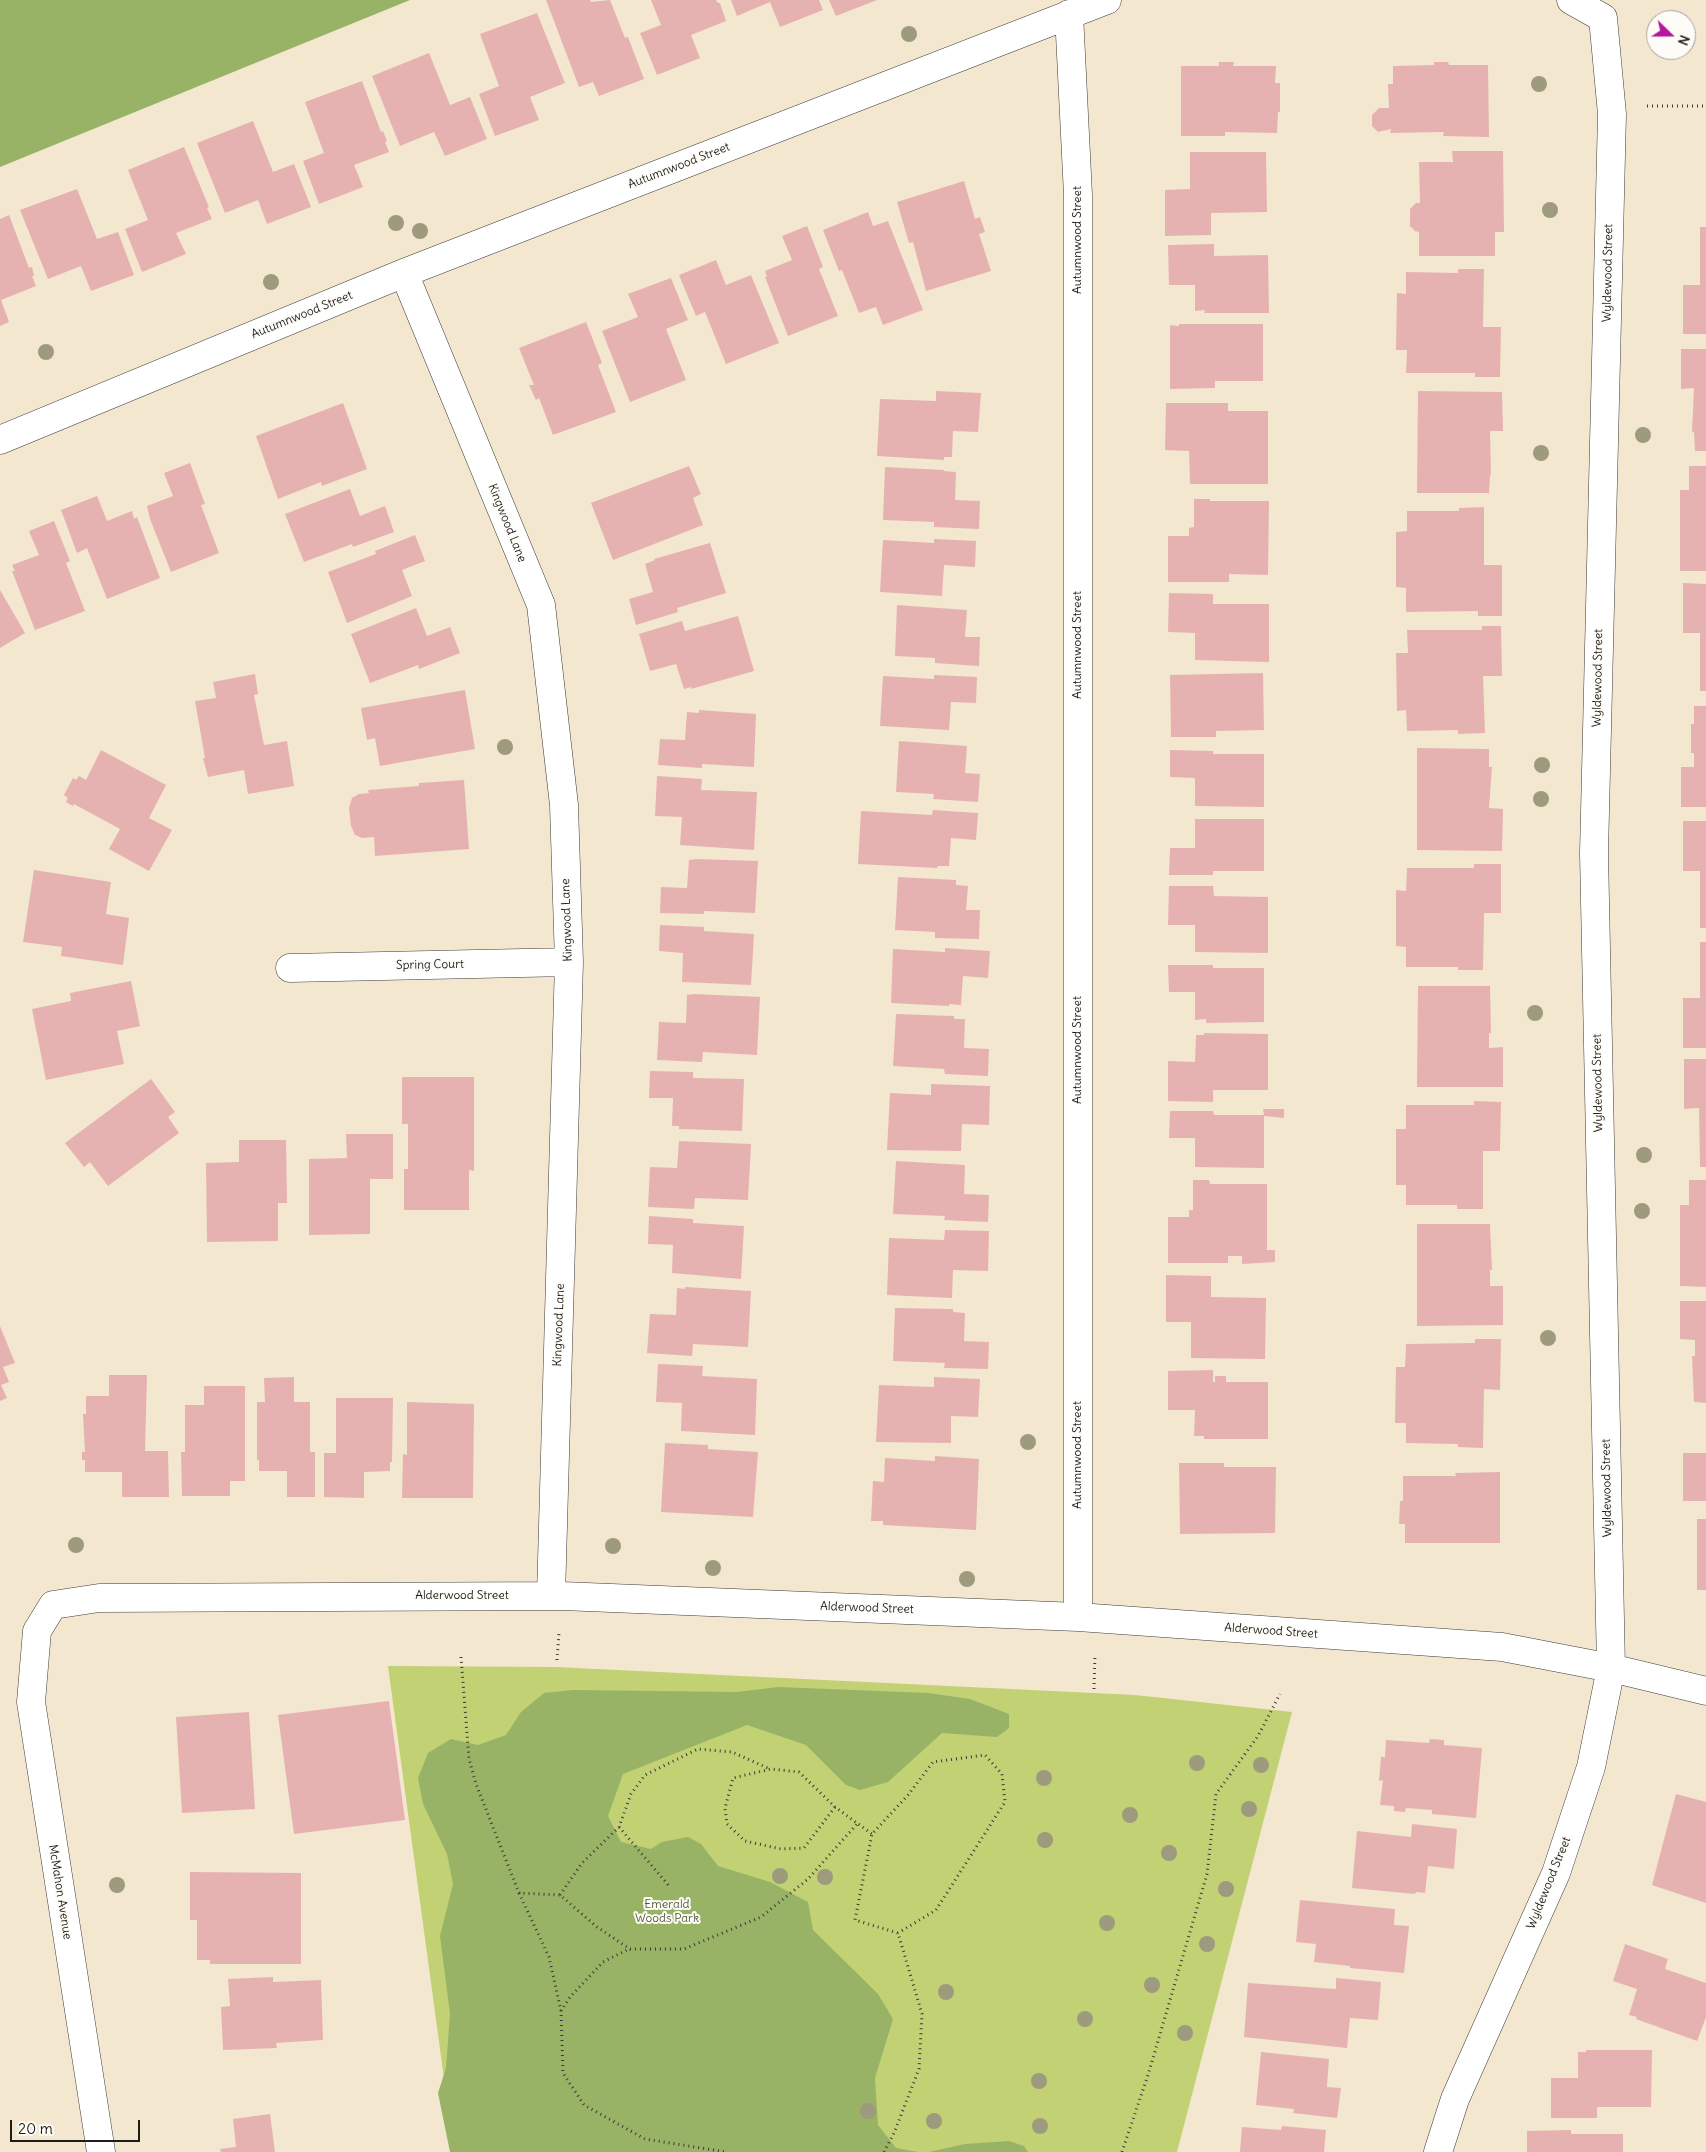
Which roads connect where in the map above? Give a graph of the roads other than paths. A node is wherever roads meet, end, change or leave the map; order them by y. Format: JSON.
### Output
{"nodes":[{"id":1,"x":1107,"y":0,"type":"edge"},
{"id":2,"x":1572,"y":0,"type":"edge"},
{"id":3,"x":1069,"y":14,"type":"junction"},
{"id":4,"x":404,"y":273,"type":"junction"},
{"id":5,"x":0,"y":440,"type":"edge"},
{"id":6,"x":569,"y":962,"type":"junction"},
{"id":7,"x":290,"y":968,"type":"dead end"},
{"id":8,"x":551,"y":1596,"type":"junction"},
{"id":9,"x":1078,"y":1617,"type":"junction"},
{"id":10,"x":37,"y":1631,"type":"joint"},
{"id":11,"x":1611,"y":1668,"type":"junction"},
{"id":12,"x":1706,"y":1691,"type":"edge"},
{"id":13,"x":101,"y":2152,"type":"edge"},
{"id":14,"x":1438,"y":2152,"type":"edge"}],
"edges":[{"from":1,"to":3,"type":"street"},
{"from":2,"to":11,"type":"street","name":"Wyldewood Street"},
{"from":3,"to":4,"type":"street","name":"Autumnwood Street"},
{"from":3,"to":9,"type":"street","name":"Autumnwood Street"},
{"from":4,"to":5,"type":"street","name":"Autumnwood Street"},
{"from":4,"to":6,"type":"street","name":"Kingwood Lane"},
{"from":6,"to":7,"type":"street","name":"Spring Court"},
{"from":6,"to":8,"type":"street","name":"Kingwood Lane"},
{"from":8,"to":9,"type":"street","name":"Alderwood Street"},
{"from":8,"to":10,"type":"street","name":"Alderwood Street"},
{"from":9,"to":11,"type":"street","name":"Alderwood Street"},
{"from":10,"to":13,"type":"street","name":"McMahon Avenue"},
{"from":11,"to":12,"type":"street","name":"Alderwood Street"},
{"from":11,"to":14,"type":"street","name":"Wyldewood Street"}]}
